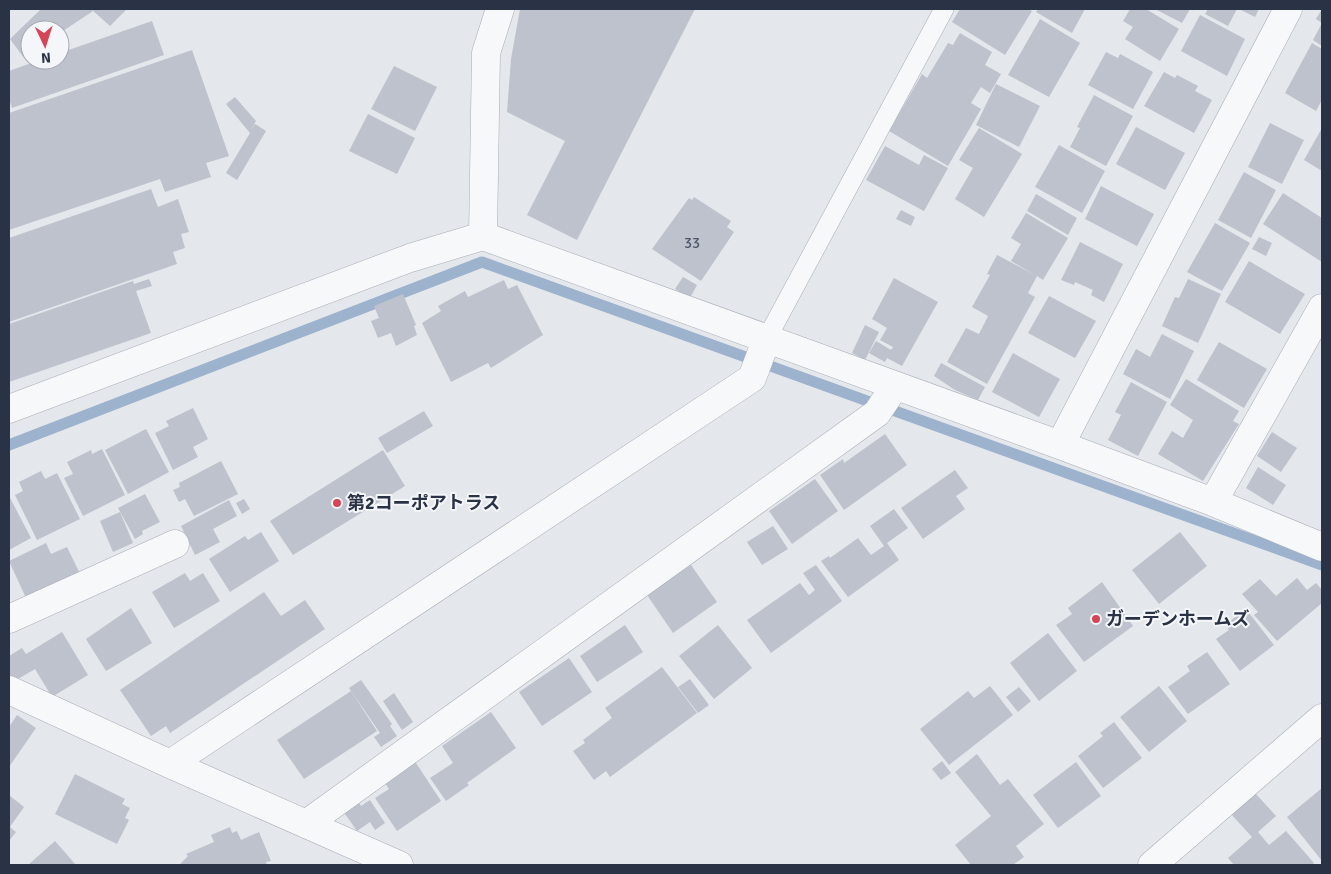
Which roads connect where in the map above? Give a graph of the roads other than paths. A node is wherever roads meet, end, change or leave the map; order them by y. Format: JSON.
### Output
{"nodes":[{"id":1,"x":500,"y":9,"type":"edge"},
{"id":2,"x":944,"y":9,"type":"edge"},
{"id":3,"x":1288,"y":9,"type":"edge"},
{"id":4,"x":483,"y":236,"type":"junction"},
{"id":5,"x":1322,"y":308,"type":"edge"},
{"id":6,"x":767,"y":338,"type":"junction"},
{"id":7,"x":895,"y":386,"type":"junction"},
{"id":8,"x":9,"y":409,"type":"edge"},
{"id":9,"x":1060,"y":445,"type":"junction"},
{"id":10,"x":1213,"y":502,"type":"junction"},
{"id":11,"x":175,"y":544,"type":"dead end"},
{"id":12,"x":1322,"y":547,"type":"edge"},
{"id":13,"x":9,"y":619,"type":"edge"},
{"id":14,"x":9,"y":690,"type":"edge"},
{"id":15,"x":1322,"y":718,"type":"edge"},
{"id":16,"x":170,"y":764,"type":"junction"},
{"id":17,"x":306,"y":824,"type":"junction"},
{"id":18,"x":399,"y":865,"type":"edge"},
{"id":19,"x":1152,"y":865,"type":"edge"}],
"edges":[{"from":1,"to":4,"type":"street"},
{"from":2,"to":6,"type":"lane"},
{"from":3,"to":9,"type":"street"},
{"from":4,"to":6,"type":"street"},
{"from":4,"to":8,"type":"street"},
{"from":5,"to":10,"type":"street"},
{"from":6,"to":7,"type":"street"},
{"from":6,"to":16,"type":"street"},
{"from":7,"to":9,"type":"street"},
{"from":7,"to":17,"type":"street"},
{"from":9,"to":10,"type":"street"},
{"from":10,"to":12,"type":"street"},
{"from":11,"to":13,"type":"street"},
{"from":14,"to":16,"type":"street"},
{"from":15,"to":19,"type":"street"},
{"from":16,"to":17,"type":"street"},
{"from":17,"to":18,"type":"street"}]}
